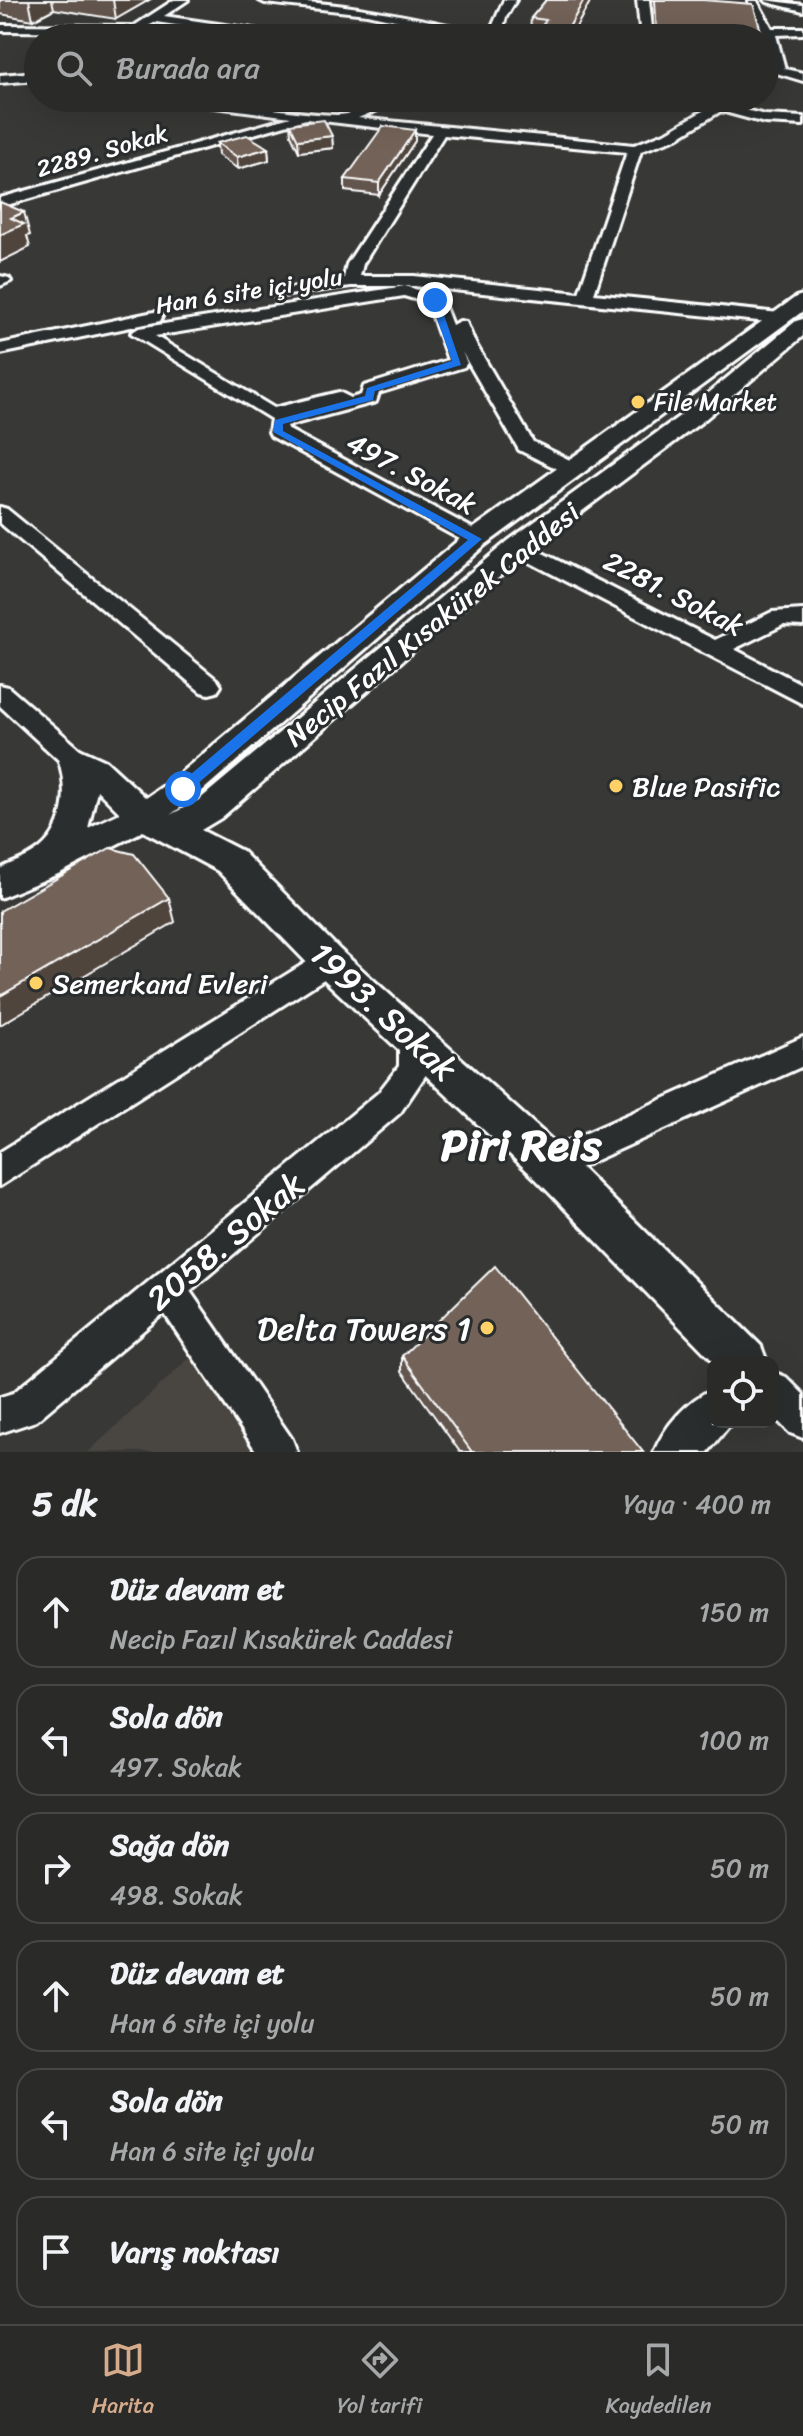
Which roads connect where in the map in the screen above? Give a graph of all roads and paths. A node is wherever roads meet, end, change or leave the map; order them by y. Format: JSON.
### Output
{"nodes":[{"id":1,"x":182,"y":0,"type":"edge"},
{"id":2,"x":265,"y":0,"type":"edge"},
{"id":3,"x":510,"y":0,"type":"edge"},
{"id":4,"x":643,"y":0,"type":"edge"},
{"id":5,"x":771,"y":0,"type":"edge"},
{"id":6,"x":753,"y":3,"type":"edge"},
{"id":7,"x":803,"y":8,"type":"edge"},
{"id":8,"x":154,"y":18,"type":"junction"},
{"id":9,"x":144,"y":24,"type":"edge"},
{"id":10,"x":194,"y":24,"type":"edge"},
{"id":11,"x":428,"y":24,"type":"edge"},
{"id":12,"x":498,"y":24,"type":"edge"},
{"id":13,"x":646,"y":24,"type":"edge"},
{"id":14,"x":763,"y":24,"type":"edge"},
{"id":15,"x":0,"y":28,"type":"edge"},
{"id":16,"x":24,"y":28,"type":"edge"},
{"id":17,"x":803,"y":31,"type":"edge"},
{"id":18,"x":779,"y":32,"type":"edge"},
{"id":19,"x":779,"y":72,"type":"edge"},
{"id":20,"x":803,"y":77,"type":"edge"},
{"id":21,"x":0,"y":79,"type":"edge"},
{"id":22,"x":24,"y":79,"type":"edge"},
{"id":23,"x":280,"y":112,"type":"edge"},
{"id":24,"x":362,"y":112,"type":"edge"},
{"id":25,"x":711,"y":112,"type":"edge"},
{"id":26,"x":738,"y":112,"type":"edge"},
{"id":27,"x":309,"y":116,"type":"junction"},
{"id":28,"x":340,"y":120,"type":"junction"},
{"id":29,"x":803,"y":121,"type":"edge"},
{"id":30,"x":440,"y":131,"type":"junction"},
{"id":31,"x":635,"y":149,"type":"junction"},
{"id":32,"x":0,"y":203,"type":"edge"},
{"id":33,"x":351,"y":281,"type":"junction"},
{"id":34,"x":445,"y":285,"type":"junction"},
{"id":35,"x":585,"y":298,"type":"junction"},
{"id":36,"x":803,"y":301,"type":"edge"},
{"id":37,"x":795,"y":321,"type":"edge"},
{"id":38,"x":104,"y":330,"type":"junction"},
{"id":39,"x":0,"y":349,"type":"edge"},
{"id":40,"x":347,"y":404,"type":"junction"},
{"id":41,"x":278,"y":427,"type":"junction"},
{"id":42,"x":573,"y":469,"type":"junction"},
{"id":43,"x":0,"y":513,"type":"edge"},
{"id":44,"x":10,"y":534,"type":"edge"},
{"id":45,"x":476,"y":539,"type":"junction"},
{"id":46,"x":517,"y":547,"type":"junction"},
{"id":47,"x":803,"y":618,"type":"edge"},
{"id":48,"x":717,"y":648,"type":"junction"},
{"id":49,"x":209,"y":686,"type":"dead end"},
{"id":50,"x":0,"y":693,"type":"edge"},
{"id":51,"x":803,"y":695,"type":"edge"},
{"id":52,"x":73,"y":758,"type":"junction"},
{"id":53,"x":158,"y":824,"type":"junction"},
{"id":54,"x":46,"y":864,"type":"junction"},
{"id":55,"x":0,"y":884,"type":"edge"},
{"id":56,"x":328,"y":961,"type":"junction"},
{"id":57,"x":414,"y":1041,"type":"junction"},
{"id":58,"x":803,"y":1051,"type":"edge"},
{"id":59,"x":550,"y":1165,"type":"junction"},
{"id":60,"x":0,"y":1170,"type":"edge"},
{"id":61,"x":168,"y":1289,"type":"junction"},
{"id":62,"x":739,"y":1356,"type":"edge"},
{"id":63,"x":779,"y":1396,"type":"edge"},
{"id":64,"x":0,"y":1415,"type":"edge"},
{"id":65,"x":707,"y":1419,"type":"edge"},
{"id":66,"x":803,"y":1420,"type":"edge"},
{"id":67,"x":279,"y":1452,"type":"edge"},
{"id":68,"x":677,"y":1452,"type":"edge"}],
"edges":[{"from":1,"to":8,"type":"street"},
{"from":2,"to":11,"type":"street"},
{"from":3,"to":12,"type":"street"},
{"from":4,"to":13,"type":"street"},
{"from":5,"to":7,"type":"street"},
{"from":6,"to":14,"type":"street"},
{"from":8,"to":9,"type":"street"},
{"from":8,"to":10,"type":"street"},
{"from":15,"to":16,"type":"street"},
{"from":17,"to":18,"type":"street"},
{"from":19,"to":20,"type":"street"},
{"from":21,"to":22,"type":"street"},
{"from":23,"to":27,"type":"street"},
{"from":24,"to":28,"type":"street"},
{"from":25,"to":31,"type":"street"},
{"from":26,"to":29,"type":"street"},
{"from":27,"to":28,"type":"street"},
{"from":27,"to":32,"type":"street","name":"2289. Sokak"},
{"from":28,"to":30,"type":"street"},
{"from":30,"to":31,"type":"street"},
{"from":30,"to":33,"type":"street"},
{"from":31,"to":35,"type":"street"},
{"from":33,"to":34,"type":"street"},
{"from":33,"to":38,"type":"street"},
{"from":34,"to":35,"type":"street"},
{"from":34,"to":42,"type":"street"},
{"from":35,"to":37,"type":"street"},
{"from":36,"to":37,"type":"main road","name":"Necip Fazıl Kısakürek Caddesi"},
{"from":37,"to":42,"type":"main road","name":"Necip Fazıl Kısakürek Caddesi"},
{"from":37,"to":46,"type":"main road","name":"Necip Fazıl Kısakürek Caddesi"},
{"from":38,"to":39,"type":"street"},
{"from":38,"to":41,"type":"street","name":"497. Sokak"},
{"from":40,"to":40,"type":"street","name":"Han 6 site içi yolu"},
{"from":40,"to":41,"type":"street"},
{"from":41,"to":45,"type":"street","name":"497. Sokak"},
{"from":42,"to":45,"type":"main road","name":"Necip Fazıl Kısakürek Caddesi"},
{"from":43,"to":44,"type":"street"},
{"from":44,"to":49,"type":"street"},
{"from":45,"to":46,"type":"main road"},
{"from":45,"to":53,"type":"main road","name":"Necip Fazıl Kısakürek Caddesi"},
{"from":46,"to":48,"type":"street","name":"2281. Sokak"},
{"from":46,"to":53,"type":"main road","name":"Necip Fazıl Kısakürek Caddesi"},
{"from":47,"to":48,"type":"street"},
{"from":48,"to":51,"type":"street","name":"2281. Sokak"},
{"from":50,"to":52,"type":"street"},
{"from":52,"to":53,"type":"main road","name":"1993. Sokak"},
{"from":52,"to":54,"type":"main road"},
{"from":53,"to":54,"type":"main road"},
{"from":53,"to":56,"type":"main road","name":"1993. Sokak"},
{"from":54,"to":55,"type":"main road"},
{"from":56,"to":57,"type":"main road","name":"1993. Sokak"},
{"from":56,"to":60,"type":"street"},
{"from":57,"to":59,"type":"main road","name":"1993. Sokak"},
{"from":57,"to":61,"type":"street","name":"2058. Sokak"},
{"from":58,"to":59,"type":"street"},
{"from":59,"to":62,"type":"main road","name":"1993. Sokak"},
{"from":61,"to":64,"type":"street","name":"2058. Sokak"},
{"from":61,"to":67,"type":"street"},
{"from":63,"to":66,"type":"street"},
{"from":65,"to":68,"type":"main road"}]}
